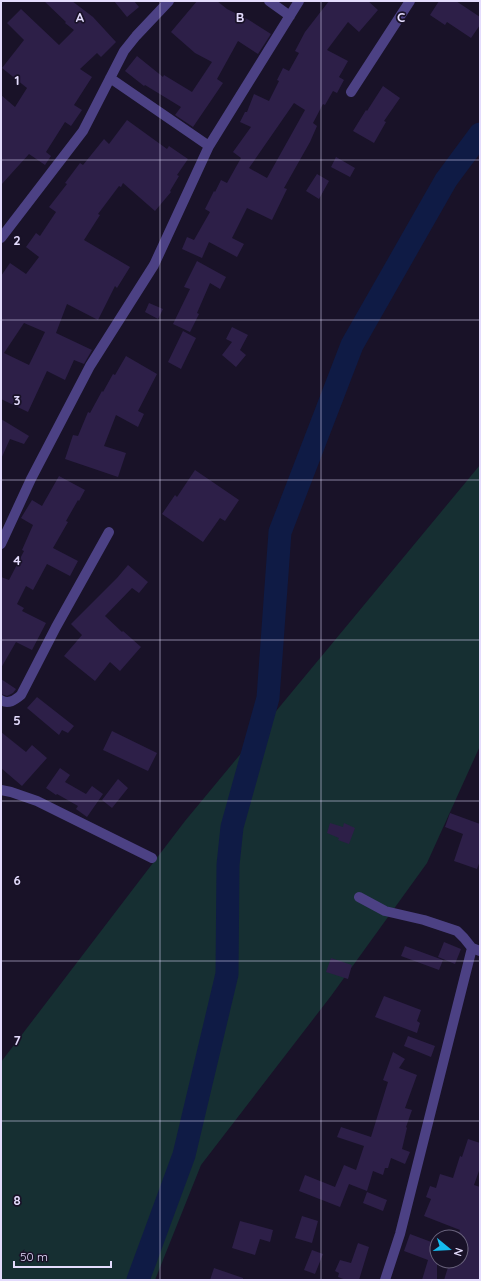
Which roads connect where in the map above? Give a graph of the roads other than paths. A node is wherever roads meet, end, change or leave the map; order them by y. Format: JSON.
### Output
{"nodes":[{"id":1,"x":169,"y":1,"type":"edge"},
{"id":2,"x":269,"y":1,"type":"edge"},
{"id":3,"x":299,"y":1,"type":"edge"},
{"id":4,"x":410,"y":1,"type":"edge"},
{"id":5,"x":290,"y":16,"type":"junction"},
{"id":6,"x":110,"y":78,"type":"junction"},
{"id":7,"x":351,"y":92,"type":"dead end"},
{"id":8,"x":209,"y":146,"type":"junction"},
{"id":9,"x":1,"y":238,"type":"edge"},
{"id":10,"x":109,"y":532,"type":"dead end"},
{"id":11,"x":1,"y":544,"type":"edge"},
{"id":12,"x":1,"y":700,"type":"edge"},
{"id":13,"x":1,"y":790,"type":"edge"},
{"id":14,"x":152,"y":858,"type":"dead end"},
{"id":15,"x":359,"y":897,"type":"dead end"},
{"id":16,"x":476,"y":950,"type":"edge"},
{"id":17,"x":384,"y":1280,"type":"edge"}],
"edges":[{"from":1,"to":6,"type":"street"},
{"from":2,"to":5,"type":"street"},
{"from":3,"to":5,"type":"street"},
{"from":4,"to":7,"type":"street"},
{"from":5,"to":8,"type":"street"},
{"from":6,"to":8,"type":"street"},
{"from":6,"to":9,"type":"street"},
{"from":8,"to":11,"type":"street"},
{"from":10,"to":12,"type":"street"},
{"from":13,"to":14,"type":"street"},
{"from":15,"to":16,"type":"street"},
{"from":16,"to":17,"type":"street"}]}
